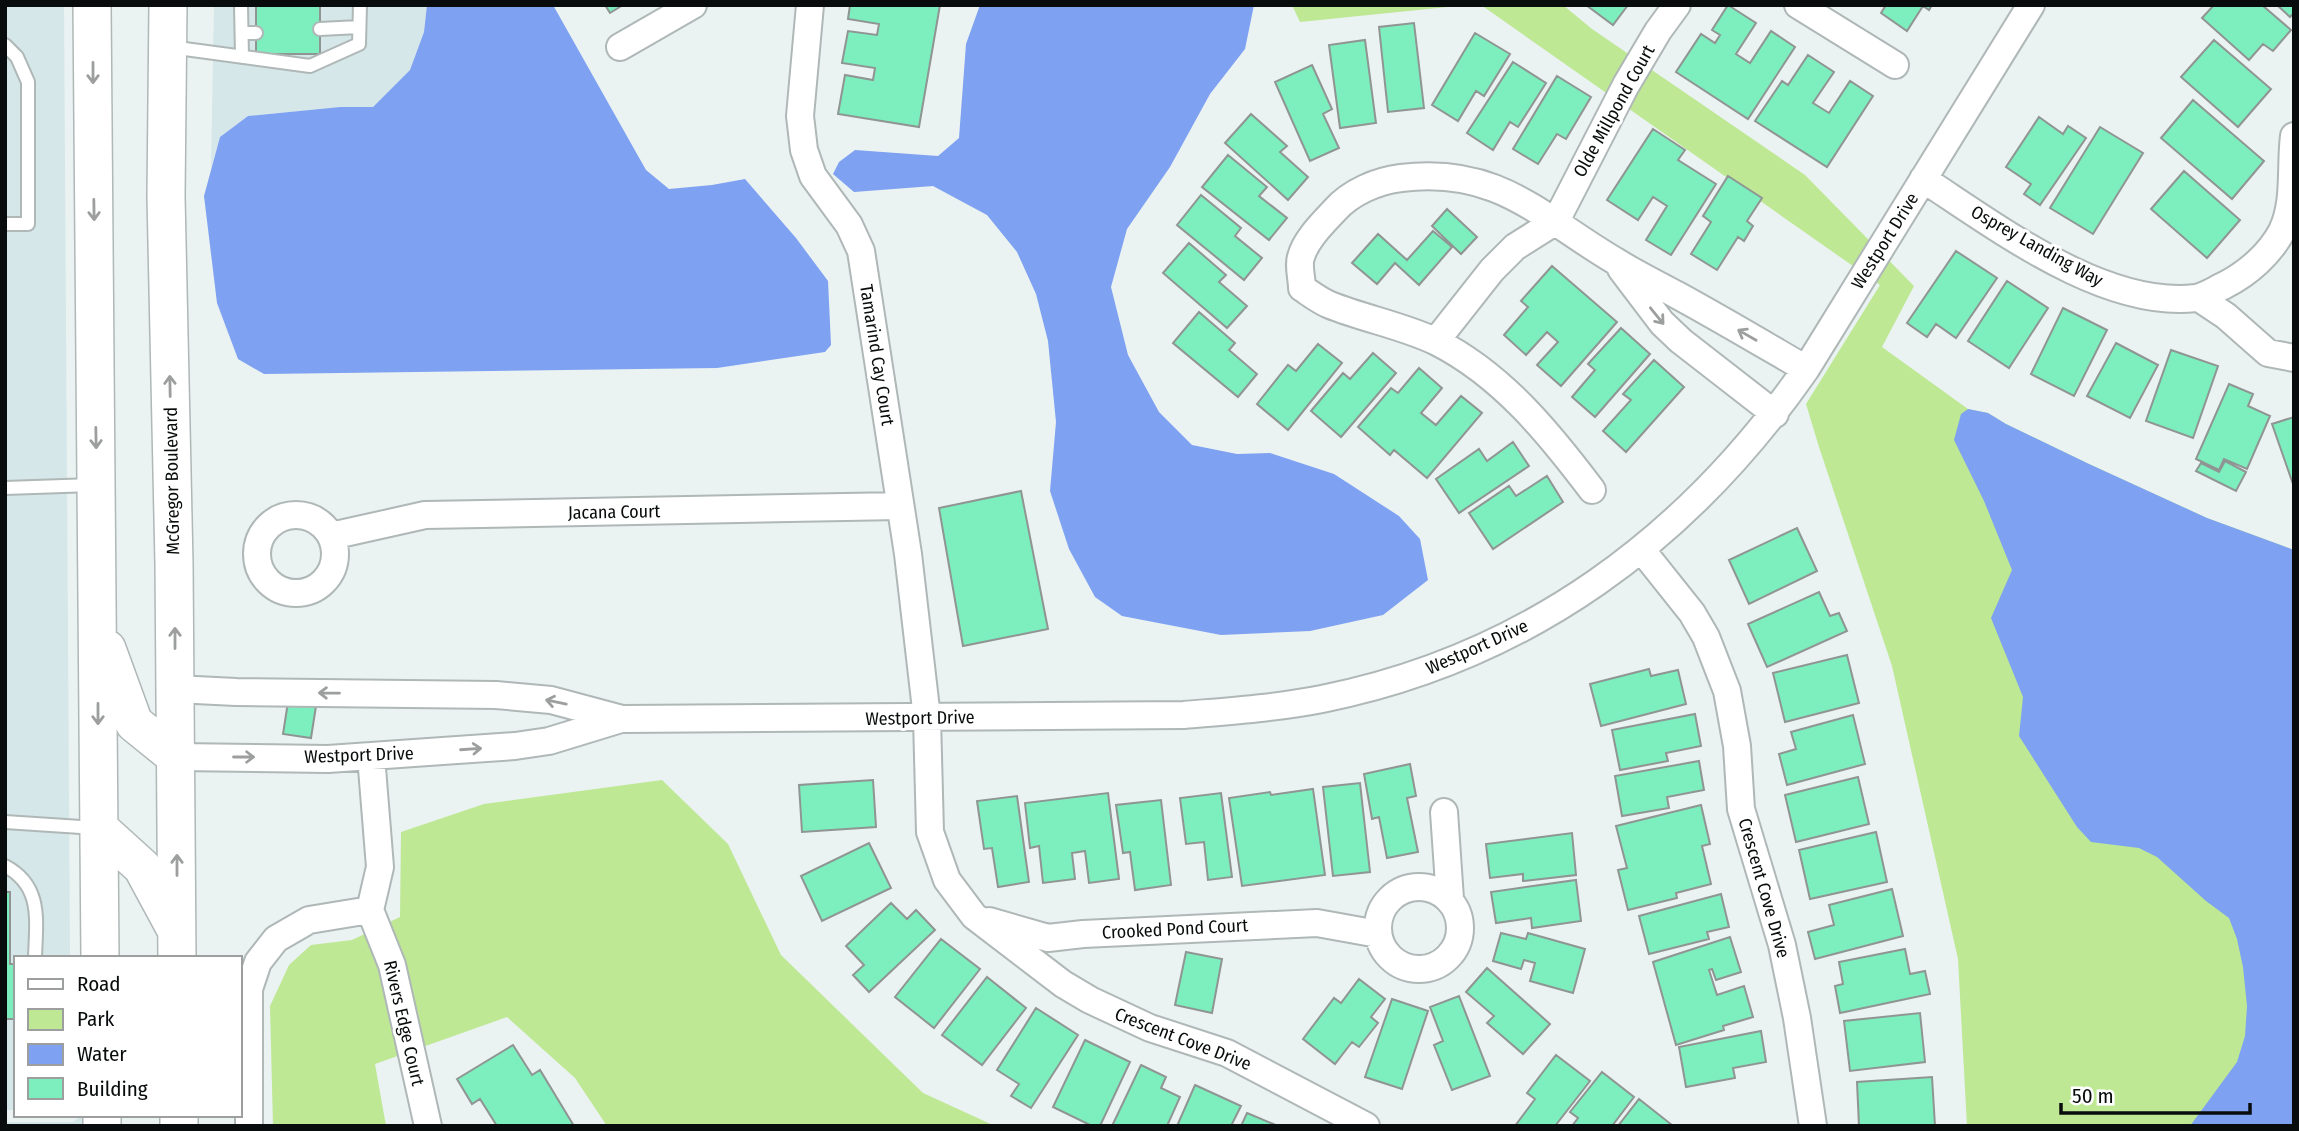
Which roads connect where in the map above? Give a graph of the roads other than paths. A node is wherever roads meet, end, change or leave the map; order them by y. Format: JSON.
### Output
{"nodes":[{"id":1,"x":92,"y":5,"type":"edge"},
{"id":2,"x":168,"y":5,"type":"edge"},
{"id":3,"x":241,"y":5,"type":"edge"},
{"id":4,"x":360,"y":5,"type":"edge"},
{"id":5,"x":693,"y":5,"type":"edge"},
{"id":6,"x":810,"y":5,"type":"edge"},
{"id":7,"x":1677,"y":5,"type":"edge"},
{"id":8,"x":1798,"y":5,"type":"edge"},
{"id":9,"x":2031,"y":5,"type":"edge"},
{"id":10,"x":359,"y":27,"type":"junction"},
{"id":11,"x":320,"y":29,"type":"dead end"},
{"id":12,"x":242,"y":33,"type":"junction"},
{"id":13,"x":256,"y":33,"type":"dead end"},
{"id":14,"x":5,"y":45,"type":"edge"},
{"id":15,"x":167,"y":47,"type":"junction"},
{"id":16,"x":620,"y":47,"type":"dead end"},
{"id":17,"x":242,"y":57,"type":"junction"},
{"id":18,"x":1895,"y":65,"type":"dead end"},
{"id":19,"x":2294,"y":136,"type":"edge"},
{"id":20,"x":1923,"y":178,"type":"junction"},
{"id":21,"x":1556,"y":221,"type":"junction"},
{"id":22,"x":5,"y":224,"type":"edge"},
{"id":23,"x":2283,"y":230,"type":"junction"},
{"id":24,"x":2294,"y":256,"type":"edge"},
{"id":25,"x":1616,"y":262,"type":"junction"},
{"id":26,"x":2199,"y":298,"type":"junction"},
{"id":27,"x":1436,"y":341,"type":"junction"},
{"id":28,"x":2294,"y":358,"type":"edge"},
{"id":29,"x":1806,"y":369,"type":"junction"},
{"id":30,"x":1775,"y":414,"type":"junction"},
{"id":31,"x":97,"y":484,"type":"junction"},
{"id":32,"x":5,"y":488,"type":"edge"},
{"id":33,"x":1592,"y":490,"type":"dead end"},
{"id":34,"x":901,"y":506,"type":"junction"},
{"id":35,"x":331,"y":536,"type":"dead end"},
{"id":36,"x":1642,"y":549,"type":"junction"},
{"id":37,"x":97,"y":622,"type":"junction"},
{"id":38,"x":175,"y":689,"type":"junction"},
{"id":39,"x":927,"y":718,"type":"junction"},
{"id":40,"x":622,"y":719,"type":"junction"},
{"id":41,"x":370,"y":756,"type":"junction"},
{"id":42,"x":176,"y":757,"type":"junction"},
{"id":43,"x":1444,"y":813,"type":"dead end"},
{"id":44,"x":5,"y":822,"type":"edge"},
{"id":45,"x":99,"y":828,"type":"junction"},
{"id":46,"x":5,"y":866,"type":"edge"},
{"id":47,"x":1450,"y":900,"type":"junction"},
{"id":48,"x":370,"y":910,"type":"junction"},
{"id":49,"x":974,"y":916,"type":"junction"},
{"id":50,"x":1378,"y":934,"type":"junction"},
{"id":51,"x":177,"y":945,"type":"edge"},
{"id":52,"x":36,"y":956,"type":"edge"},
{"id":53,"x":100,"y":956,"type":"edge"},
{"id":54,"x":249,"y":1126,"type":"edge"},
{"id":55,"x":428,"y":1126,"type":"edge"},
{"id":56,"x":1366,"y":1126,"type":"edge"},
{"id":57,"x":1813,"y":1126,"type":"edge"}],
"edges":[{"from":1,"to":31,"type":"main road","one_way":true},
{"from":2,"to":15,"type":"main road","name":"McGregor Boulevard"},
{"from":3,"to":12,"type":"lane"},
{"from":4,"to":10,"type":"lane"},
{"from":5,"to":16,"type":"street"},
{"from":6,"to":34,"type":"street","name":"Tamarind Cay Court"},
{"from":7,"to":21,"type":"street","name":"Olde Millpond Court"},
{"from":8,"to":18,"type":"street"},
{"from":9,"to":20,"type":"street","name":"Westport Drive"},
{"from":10,"to":11,"type":"lane"},
{"from":10,"to":17,"type":"lane"},
{"from":12,"to":13,"type":"lane"},
{"from":12,"to":17,"type":"lane"},
{"from":14,"to":22,"type":"lane"},
{"from":15,"to":17,"type":"lane"},
{"from":38,"to":15,"type":"main road","name":"McGregor Boulevard","one_way":true},
{"from":19,"to":23,"type":"street","name":"Osprey Landing Way"},
{"from":20,"to":26,"type":"street","name":"Osprey Landing Way"},
{"from":20,"to":29,"type":"street","name":"Westport Drive"},
{"from":21,"to":25,"type":"street"},
{"from":21,"to":27,"type":"street"},
{"from":21,"to":27,"type":"street"},
{"from":23,"to":24,"type":"street"},
{"from":23,"to":26,"type":"street","name":"Osprey Landing Way"},
{"from":29,"to":25,"type":"street","one_way":true},
{"from":25,"to":30,"type":"street","one_way":true},
{"from":26,"to":28,"type":"street"},
{"from":27,"to":33,"type":"street"},
{"from":29,"to":30,"type":"street","name":"Westport Drive"},
{"from":30,"to":36,"type":"street","name":"Westport Drive"},
{"from":31,"to":32,"type":"lane"},
{"from":31,"to":37,"type":"main road"},
{"from":34,"to":35,"type":"street","name":"Jacana Court"},
{"from":34,"to":39,"type":"street","name":"Tamarind Cay Court"},
{"from":36,"to":39,"type":"street","name":"Westport Drive"},
{"from":36,"to":57,"type":"street","name":"Crescent Cove Drive"},
{"from":37,"to":42,"type":"main road"},
{"from":37,"to":45,"type":"main road","one_way":true},
{"from":40,"to":38,"type":"street","name":"Westport Drive","one_way":true},
{"from":38,"to":42,"type":"main road","name":"McGregor Boulevard"},
{"from":39,"to":40,"type":"street","name":"Westport Drive"},
{"from":39,"to":49,"type":"street","name":"Crescent Cove Drive"},
{"from":41,"to":40,"type":"street","name":"Westport Drive","one_way":true},
{"from":42,"to":41,"type":"street","name":"Westport Drive","one_way":true},
{"from":41,"to":48,"type":"street"},
{"from":51,"to":42,"type":"main road","name":"McGregor Boulevard","one_way":true},
{"from":43,"to":47,"type":"street"},
{"from":44,"to":45,"type":"lane"},
{"from":45,"to":51,"type":"main road"},
{"from":45,"to":53,"type":"main road"},
{"from":46,"to":52,"type":"lane"},
{"from":47,"to":50,"type":"street"},
{"from":47,"to":50,"type":"street"},
{"from":48,"to":54,"type":"street"},
{"from":48,"to":55,"type":"street","name":"Rivers Edge Court"},
{"from":49,"to":50,"type":"street","name":"Crooked Pond Court"},
{"from":49,"to":56,"type":"street","name":"Crescent Cove Drive"}]}
